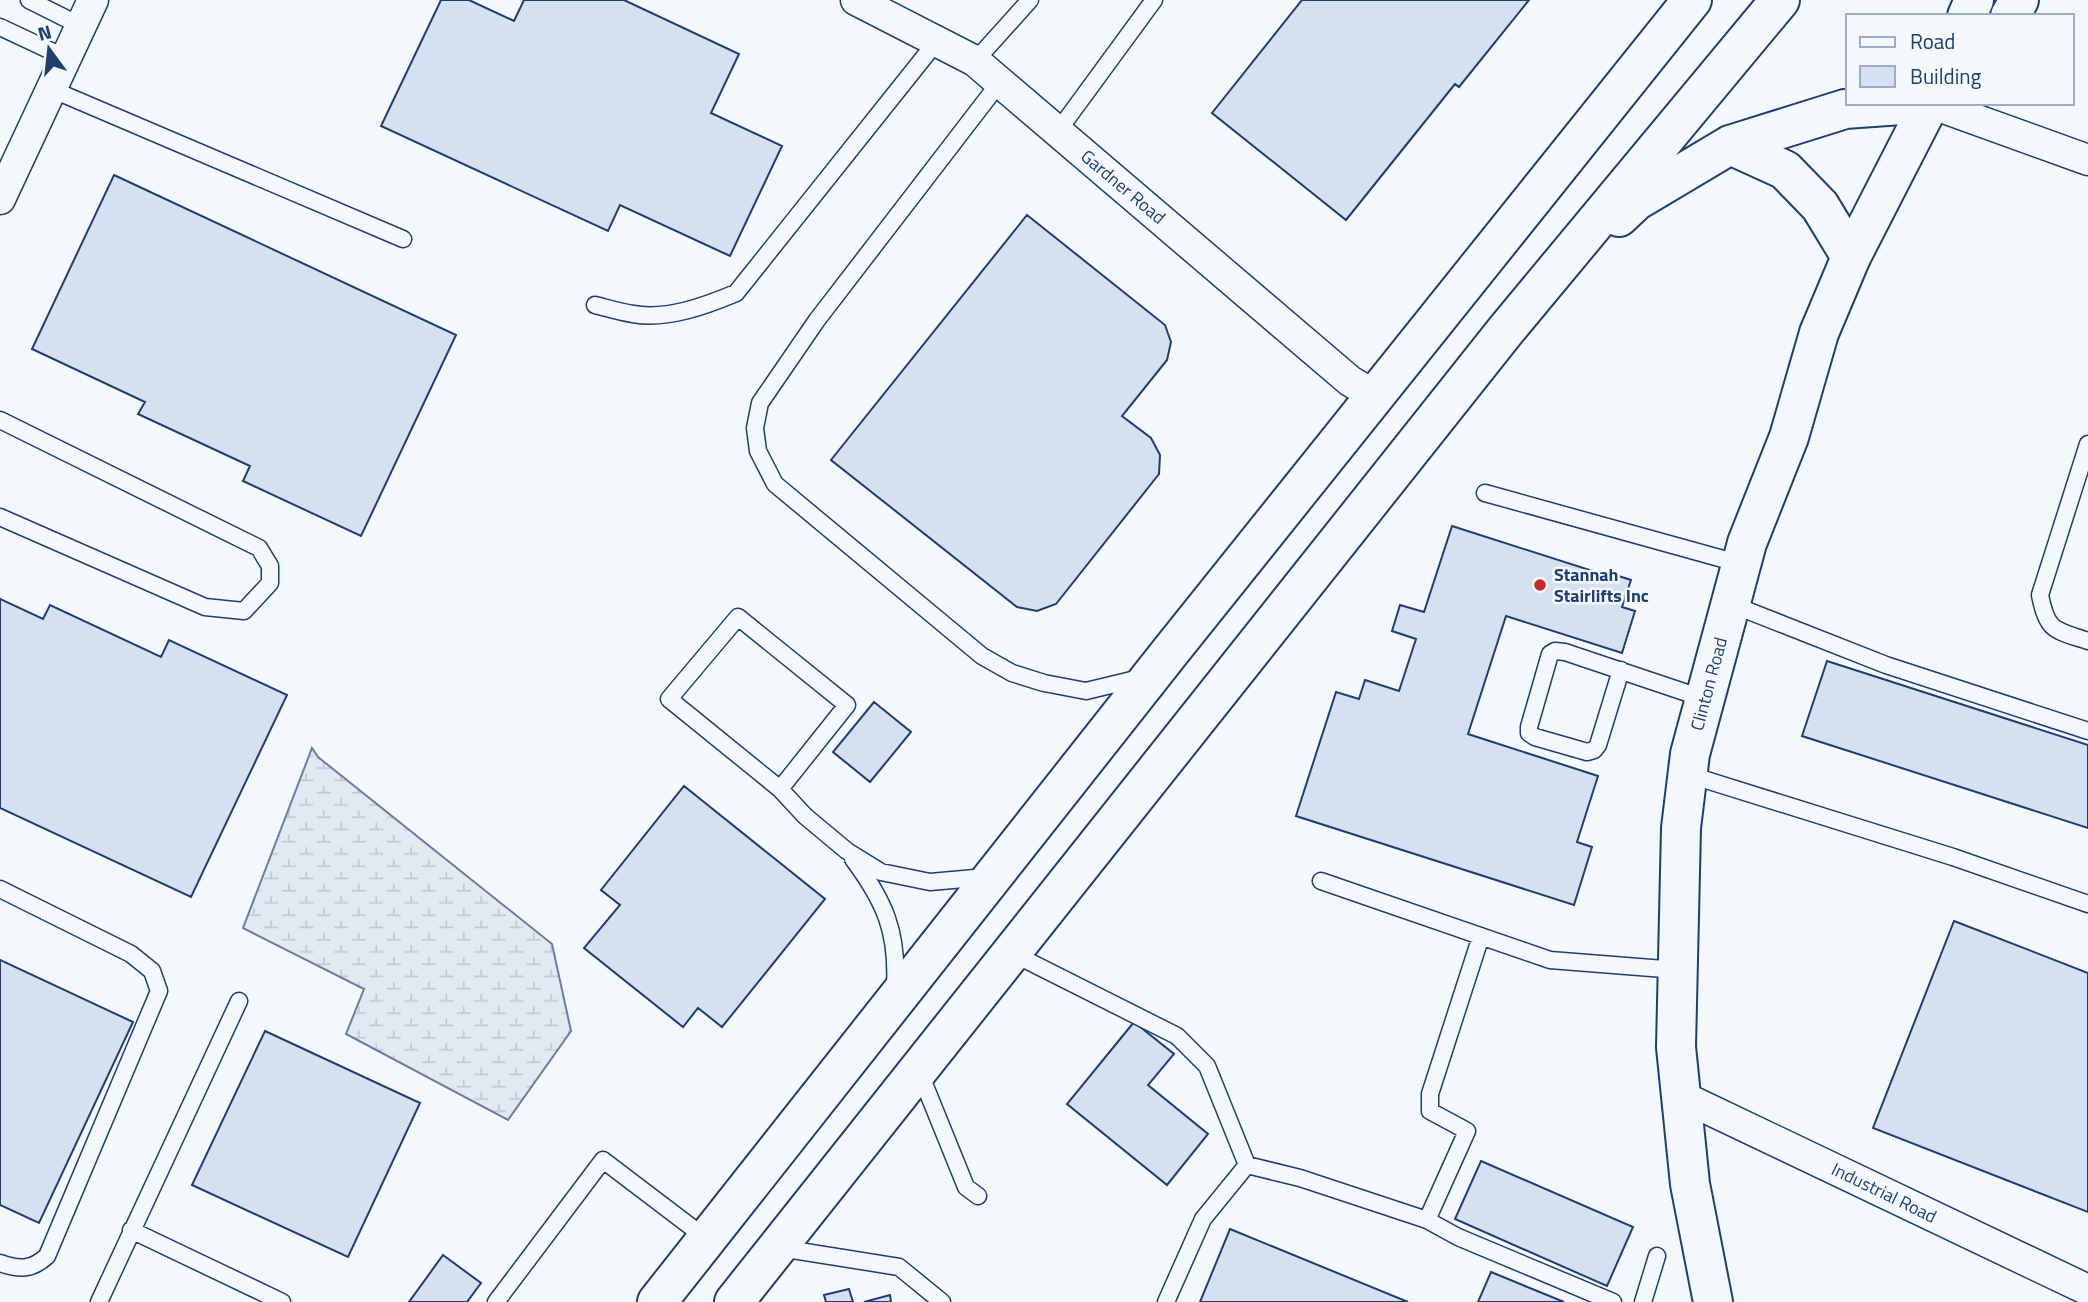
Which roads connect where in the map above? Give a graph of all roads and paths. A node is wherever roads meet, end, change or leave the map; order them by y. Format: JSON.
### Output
{"nodes":[{"id":1,"x":29,"y":0,"type":"edge"},
{"id":2,"x":856,"y":0,"type":"edge"},
{"id":3,"x":1030,"y":0,"type":"edge"},
{"id":4,"x":1154,"y":0,"type":"edge"},
{"id":5,"x":1692,"y":0,"type":"edge"},
{"id":6,"x":1780,"y":0,"type":"edge"},
{"id":7,"x":87,"y":13,"type":"edge"},
{"id":8,"x":0,"y":27,"type":"edge"},
{"id":9,"x":937,"y":41,"type":"junction"},
{"id":10,"x":66,"y":58,"type":"junction"},
{"id":11,"x":975,"y":61,"type":"junction"},
{"id":12,"x":1000,"y":82,"type":"junction"},
{"id":13,"x":51,"y":89,"type":"junction"},
{"id":14,"x":1902,"y":105,"type":"edge"},
{"id":15,"x":1929,"y":105,"type":"edge"},
{"id":16,"x":1936,"y":105,"type":"edge"},
{"id":17,"x":1058,"y":131,"type":"junction"},
{"id":18,"x":1730,"y":145,"type":"junction"},
{"id":19,"x":2088,"y":160,"type":"edge"},
{"id":20,"x":0,"y":199,"type":"edge"},
{"id":21,"x":403,"y":240,"type":"dead end"},
{"id":22,"x":1851,"y":257,"type":"junction"},
{"id":23,"x":595,"y":305,"type":"dead end"},
{"id":24,"x":1506,"y":330,"type":"junction"},
{"id":25,"x":1376,"y":396,"type":"junction"},
{"id":26,"x":6,"y":423,"type":"edge"},
{"id":27,"x":2088,"y":444,"type":"edge"},
{"id":28,"x":1485,"y":493,"type":"dead end"},
{"id":29,"x":0,"y":517,"type":"edge"},
{"id":30,"x":1741,"y":564,"type":"junction"},
{"id":31,"x":1731,"y":604,"type":"junction"},
{"id":32,"x":2088,"y":641,"type":"edge"},
{"id":33,"x":1621,"y":670,"type":"junction"},
{"id":34,"x":1150,"y":676,"type":"junction"},
{"id":35,"x":1705,"y":699,"type":"junction"},
{"id":36,"x":2088,"y":731,"type":"edge"},
{"id":37,"x":1688,"y":774,"type":"junction"},
{"id":38,"x":780,"y":789,"type":"junction"},
{"id":39,"x":847,"y":851,"type":"junction"},
{"id":40,"x":992,"y":877,"type":"junction"},
{"id":41,"x":1321,"y":881,"type":"dead end"},
{"id":42,"x":0,"y":889,"type":"edge"},
{"id":43,"x":2088,"y":904,"type":"edge"},
{"id":44,"x":1481,"y":936,"type":"junction"},
{"id":45,"x":1012,"y":953,"type":"junction"},
{"id":46,"x":1677,"y":970,"type":"junction"},
{"id":47,"x":239,"y":1001,"type":"dead end"},
{"id":48,"x":895,"y":1001,"type":"junction"},
{"id":49,"x":919,"y":1071,"type":"junction"},
{"id":50,"x":1681,"y":1096,"type":"junction"},
{"id":51,"x":1247,"y":1165,"type":"junction"},
{"id":52,"x":978,"y":1196,"type":"dead end"},
{"id":53,"x":1427,"y":1220,"type":"junction"},
{"id":54,"x":131,"y":1230,"type":"junction"},
{"id":55,"x":707,"y":1239,"type":"junction"},
{"id":56,"x":777,"y":1248,"type":"junction"},
{"id":57,"x":1657,"y":1256,"type":"dead end"},
{"id":58,"x":0,"y":1263,"type":"edge"},
{"id":59,"x":2088,"y":1290,"type":"edge"},
{"id":60,"x":99,"y":1302,"type":"edge"},
{"id":61,"x":282,"y":1302,"type":"edge"},
{"id":62,"x":496,"y":1302,"type":"edge"},
{"id":63,"x":657,"y":1302,"type":"edge"},
{"id":64,"x":734,"y":1302,"type":"edge"},
{"id":65,"x":942,"y":1302,"type":"edge"},
{"id":66,"x":1166,"y":1302,"type":"edge"},
{"id":67,"x":1613,"y":1302,"type":"edge"},
{"id":68,"x":1643,"y":1302,"type":"edge"},
{"id":69,"x":1713,"y":1302,"type":"edge"}],
"edges":[{"from":1,"to":7,"type":"lane"},
{"from":2,"to":9,"type":"street","name":"Gardner Road"},
{"from":3,"to":11,"type":"lane"},
{"from":4,"to":17,"type":"lane"},
{"from":5,"to":25,"type":"main road"},
{"from":6,"to":24,"type":"main road"},
{"from":7,"to":10,"type":"street"},
{"from":8,"to":10,"type":"lane"},
{"from":9,"to":11,"type":"street","name":"Gardner Road"},
{"from":9,"to":23,"type":"lane"},
{"from":10,"to":13,"type":"street"},
{"from":11,"to":12,"type":"street","name":"Gardner Road"},
{"from":12,"to":17,"type":"street","name":"Gardner Road"},
{"from":12,"to":34,"type":"lane"},
{"from":13,"to":20,"type":"street"},
{"from":13,"to":21,"type":"lane"},
{"from":14,"to":18,"type":"main road"},
{"from":15,"to":22,"type":"main road","name":"Clinton Road"},
{"from":16,"to":19,"type":"street"},
{"from":17,"to":25,"type":"street","name":"Gardner Road"},
{"from":18,"to":22,"type":"main road"},
{"from":18,"to":24,"type":"main road"},
{"from":22,"to":30,"type":"main road","name":"Clinton Road"},
{"from":24,"to":45,"type":"main road"},
{"from":25,"to":34,"type":"main road"},
{"from":26,"to":29,"type":"lane"},
{"from":27,"to":32,"type":"lane"},
{"from":28,"to":30,"type":"lane"},
{"from":30,"to":31,"type":"main road","name":"Clinton Road"},
{"from":31,"to":35,"type":"main road","name":"Clinton Road"},
{"from":31,"to":36,"type":"lane"},
{"from":33,"to":33,"type":"lane"},
{"from":33,"to":35,"type":"lane"},
{"from":34,"to":40,"type":"main road"},
{"from":35,"to":37,"type":"main road","name":"Clinton Road"},
{"from":37,"to":43,"type":"lane"},
{"from":37,"to":46,"type":"main road","name":"Clinton Road"},
{"from":38,"to":38,"type":"lane"},
{"from":38,"to":39,"type":"lane"},
{"from":39,"to":40,"type":"lane"},
{"from":39,"to":48,"type":"lane"},
{"from":40,"to":48,"type":"main road"},
{"from":41,"to":44,"type":"lane"},
{"from":42,"to":58,"type":"lane"},
{"from":44,"to":46,"type":"lane"},
{"from":44,"to":53,"type":"lane"},
{"from":45,"to":49,"type":"main road"},
{"from":45,"to":51,"type":"lane"},
{"from":46,"to":50,"type":"main road","name":"Clinton Road"},
{"from":47,"to":54,"type":"lane"},
{"from":48,"to":55,"type":"main road"},
{"from":49,"to":52,"type":"lane"},
{"from":49,"to":56,"type":"main road"},
{"from":50,"to":59,"type":"street","name":"Industrial Road"},
{"from":50,"to":69,"type":"main road","name":"Clinton Road"},
{"from":51,"to":53,"type":"lane"},
{"from":51,"to":66,"type":"lane"},
{"from":53,"to":67,"type":"lane"},
{"from":54,"to":60,"type":"lane"},
{"from":54,"to":61,"type":"lane"},
{"from":55,"to":62,"type":"lane"},
{"from":55,"to":63,"type":"main road"},
{"from":56,"to":64,"type":"main road"},
{"from":56,"to":65,"type":"lane"},
{"from":57,"to":68,"type":"lane"}]}
